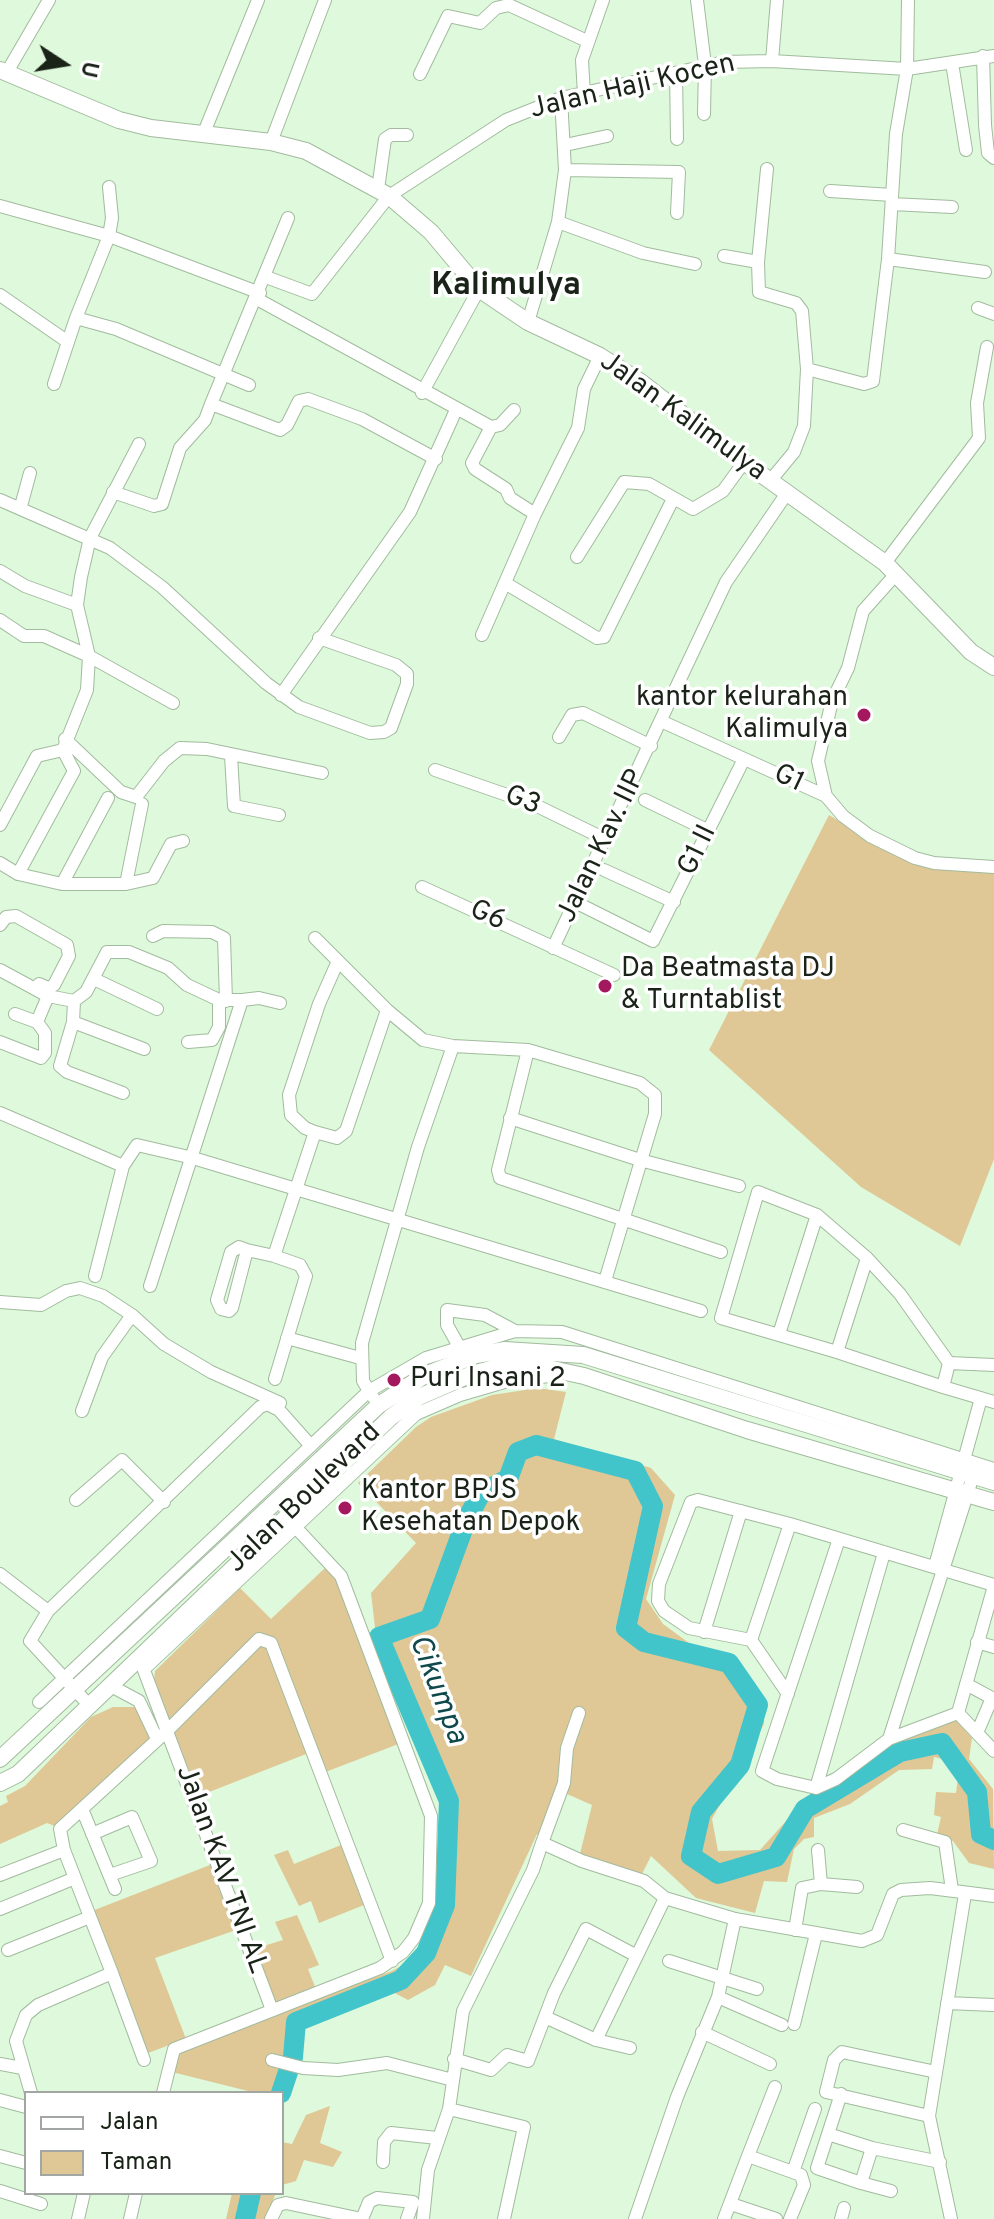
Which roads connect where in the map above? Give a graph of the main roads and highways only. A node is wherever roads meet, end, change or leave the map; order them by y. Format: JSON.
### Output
{"nodes":[{"id":1,"x":3,"y":71,"type":"edge"},
{"id":2,"x":994,"y":667,"type":"edge"},
{"id":3,"x":379,"y":1404,"type":"junction"},
{"id":4,"x":994,"y":1482,"type":"edge"},
{"id":5,"x":994,"y":1502,"type":"edge"},
{"id":6,"x":0,"y":1759,"type":"edge"},
{"id":7,"x":0,"y":1783,"type":"edge"}],
"edges":[{"from":1,"to":2,"type":"main road","name":"Jalan Kalimulya"},
{"from":3,"to":4,"type":"main road","name":"Jalan Boulevard"},
{"from":3,"to":5,"type":"main road","name":"Jalan Boulevard"},
{"from":3,"to":6,"type":"main road","name":"Jalan Boulevard"},
{"from":3,"to":7,"type":"main road","name":"Jalan Boulevard"}]}
